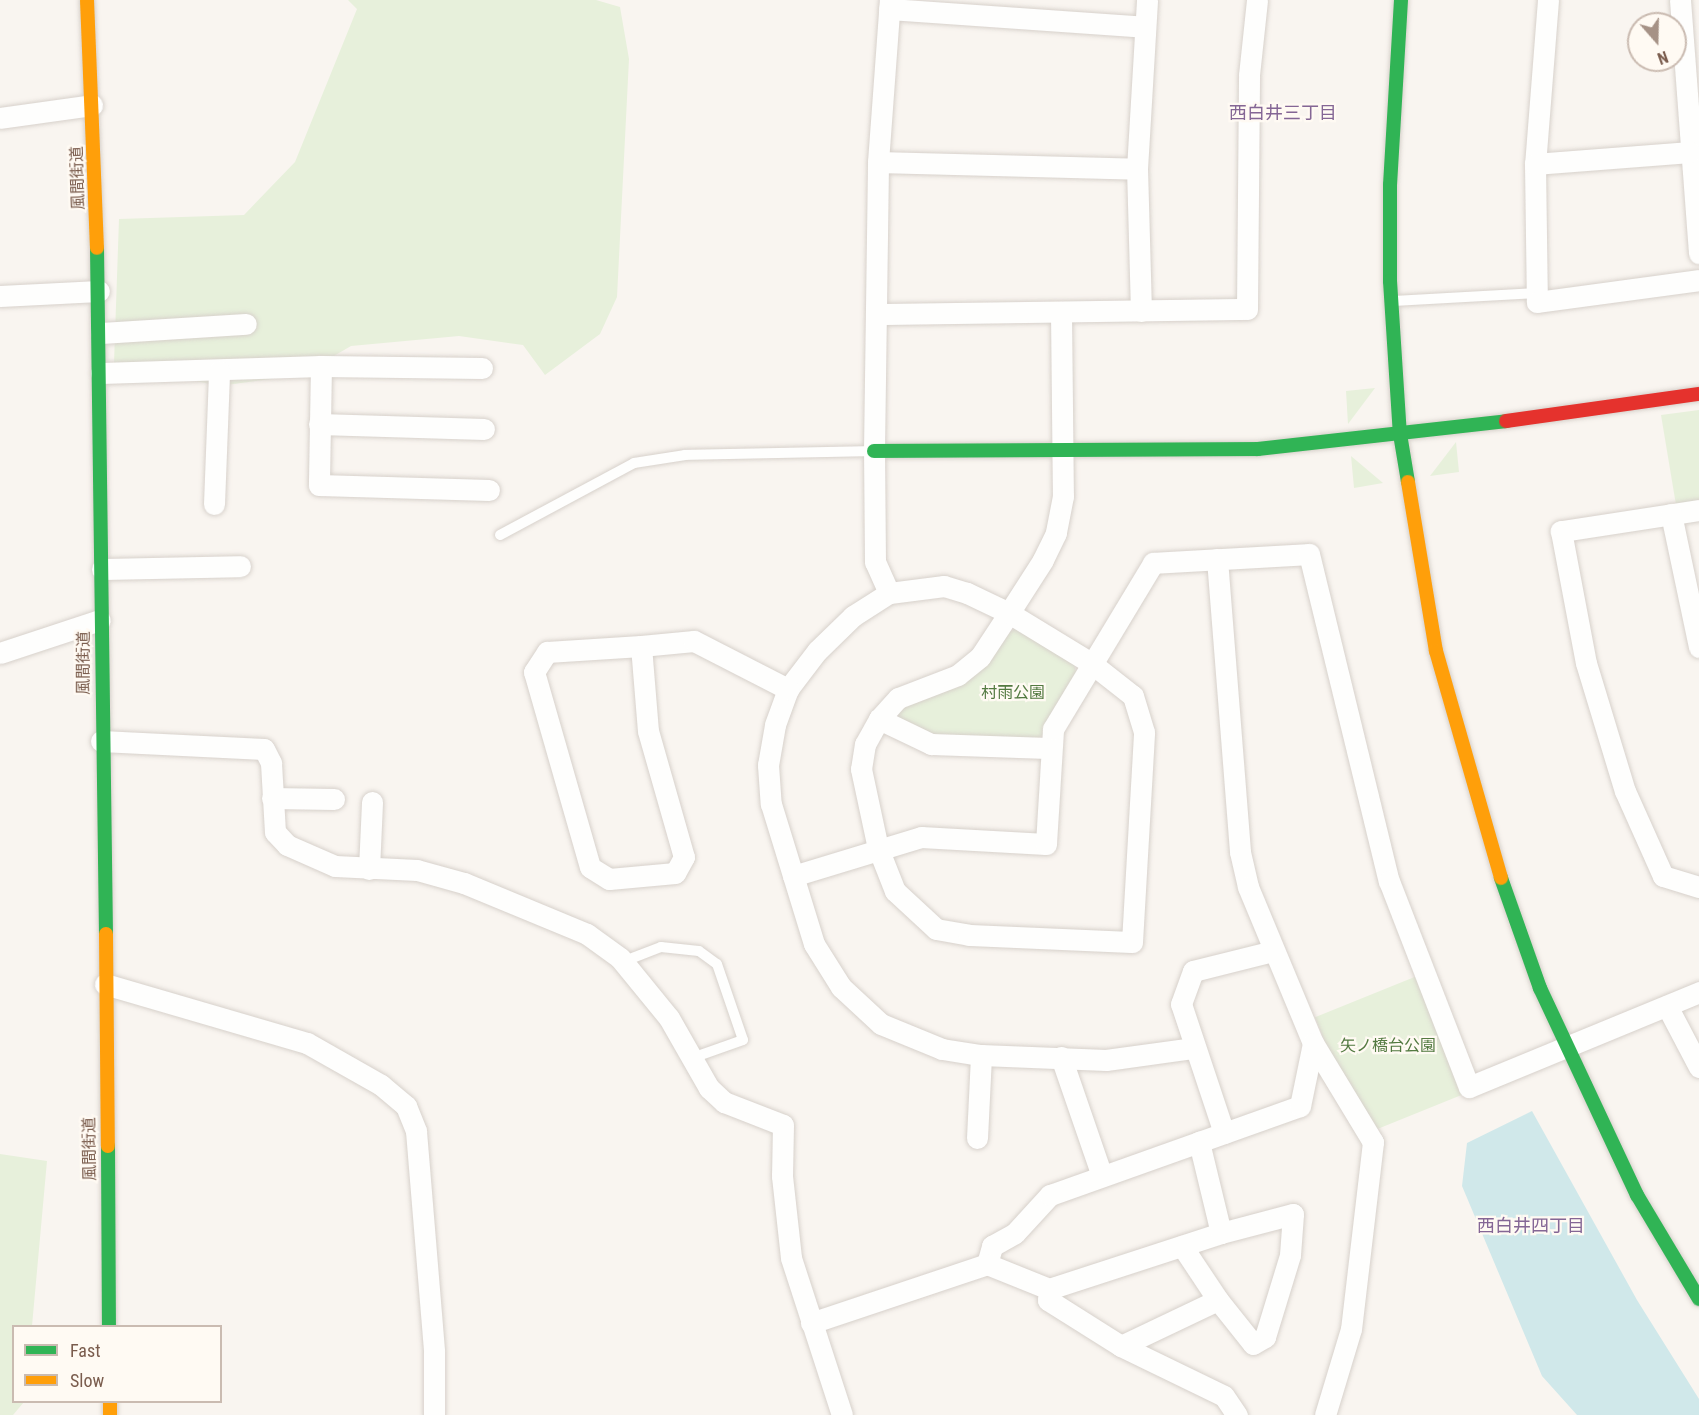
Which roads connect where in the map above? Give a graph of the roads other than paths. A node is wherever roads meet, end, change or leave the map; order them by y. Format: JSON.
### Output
{"nodes":[{"id":1,"x":87,"y":0,"type":"edge"},
{"id":2,"x":1147,"y":0,"type":"edge"},
{"id":3,"x":1257,"y":0,"type":"edge"},
{"id":4,"x":1401,"y":0,"type":"edge"},
{"id":5,"x":1548,"y":0,"type":"edge"},
{"id":6,"x":1680,"y":0,"type":"edge"},
{"id":7,"x":890,"y":5,"type":"edge"},
{"id":8,"x":1144,"y":27,"type":"junction"},
{"id":9,"x":92,"y":105,"type":"junction"},
{"id":10,"x":0,"y":118,"type":"edge"},
{"id":11,"x":1690,"y":152,"type":"junction"},
{"id":12,"x":878,"y":162,"type":"junction"},
{"id":13,"x":1535,"y":164,"type":"junction"},
{"id":14,"x":1137,"y":169,"type":"junction"},
{"id":15,"x":1699,"y":253,"type":"edge"},
{"id":16,"x":1699,"y":280,"type":"edge"},
{"id":17,"x":99,"y":291,"type":"junction"},
{"id":18,"x":1537,"y":293,"type":"junction"},
{"id":19,"x":0,"y":296,"type":"edge"},
{"id":20,"x":1392,"y":301,"type":"junction"},
{"id":21,"x":1141,"y":311,"type":"junction"},
{"id":22,"x":1061,"y":312,"type":"junction"},
{"id":23,"x":877,"y":314,"type":"junction"},
{"id":24,"x":246,"y":324,"type":"dead end"},
{"id":25,"x":101,"y":333,"type":"junction"},
{"id":26,"x":321,"y":366,"type":"junction"},
{"id":27,"x":482,"y":368,"type":"dead end"},
{"id":28,"x":219,"y":371,"type":"junction"},
{"id":29,"x":101,"y":373,"type":"junction"},
{"id":30,"x":1699,"y":394,"type":"edge"},
{"id":31,"x":319,"y":424,"type":"junction"},
{"id":32,"x":484,"y":429,"type":"dead end"},
{"id":33,"x":1400,"y":434,"type":"junction"},
{"id":34,"x":874,"y":451,"type":"junction"},
{"id":35,"x":1063,"y":452,"type":"junction"},
{"id":36,"x":489,"y":490,"type":"dead end"},
{"id":37,"x":214,"y":504,"type":"dead end"},
{"id":38,"x":1699,"y":510,"type":"edge"},
{"id":39,"x":1671,"y":514,"type":"junction"},
{"id":40,"x":500,"y":535,"type":"dead end"},
{"id":41,"x":1217,"y":559,"type":"junction"},
{"id":42,"x":240,"y":566,"type":"dead end"},
{"id":43,"x":102,"y":568,"type":"junction"},
{"id":44,"x":889,"y":593,"type":"junction"},
{"id":45,"x":1009,"y":613,"type":"junction"},
{"id":46,"x":100,"y":620,"type":"junction"},
{"id":47,"x":641,"y":646,"type":"junction"},
{"id":48,"x":1699,"y":647,"type":"edge"},
{"id":49,"x":0,"y":653,"type":"edge"},
{"id":50,"x":1091,"y":663,"type":"junction"},
{"id":51,"x":788,"y":689,"type":"junction"},
{"id":52,"x":879,"y":718,"type":"junction"},
{"id":53,"x":101,"y":741,"type":"junction"},
{"id":54,"x":1048,"y":748,"type":"junction"},
{"id":55,"x":272,"y":798,"type":"junction"},
{"id":56,"x":334,"y":799,"type":"dead end"},
{"id":57,"x":372,"y":802,"type":"dead end"},
{"id":58,"x":878,"y":848,"type":"junction"},
{"id":59,"x":369,"y":869,"type":"junction"},
{"id":60,"x":793,"y":876,"type":"junction"},
{"id":61,"x":1699,"y":887,"type":"edge"},
{"id":62,"x":1273,"y":951,"type":"junction"},
{"id":63,"x":622,"y":962,"type":"junction"},
{"id":64,"x":105,"y":984,"type":"junction"},
{"id":65,"x":1699,"y":992,"type":"edge"},
{"id":66,"x":1667,"y":1006,"type":"junction"},
{"id":67,"x":1313,"y":1043,"type":"junction"},
{"id":68,"x":1566,"y":1047,"type":"junction"},
{"id":69,"x":1192,"y":1048,"type":"junction"},
{"id":70,"x":981,"y":1055,"type":"junction"},
{"id":71,"x":1061,"y":1057,"type":"junction"},
{"id":72,"x":692,"y":1058,"type":"junction"},
{"id":73,"x":1699,"y":1067,"type":"edge"},
{"id":74,"x":1224,"y":1132,"type":"junction"},
{"id":75,"x":977,"y":1138,"type":"dead end"},
{"id":76,"x":1199,"y":1142,"type":"junction"},
{"id":77,"x":1102,"y":1176,"type":"junction"},
{"id":78,"x":1221,"y":1233,"type":"junction"},
{"id":79,"x":1182,"y":1246,"type":"junction"},
{"id":80,"x":987,"y":1264,"type":"junction"},
{"id":81,"x":1049,"y":1289,"type":"junction"},
{"id":82,"x":1699,"y":1299,"type":"edge"},
{"id":83,"x":1218,"y":1300,"type":"junction"},
{"id":84,"x":811,"y":1323,"type":"junction"},
{"id":85,"x":109,"y":1325,"type":"edge"},
{"id":86,"x":1121,"y":1346,"type":"junction"},
{"id":87,"x":434,"y":1415,"type":"edge"},
{"id":88,"x":842,"y":1415,"type":"edge"},
{"id":89,"x":1237,"y":1415,"type":"edge"},
{"id":90,"x":1325,"y":1415,"type":"edge"}],
"edges":[{"from":1,"to":9,"type":"street","name":"風間街道"},
{"from":2,"to":8,"type":"street"},
{"from":3,"to":21,"type":"street"},
{"from":4,"to":20,"type":"street"},
{"from":5,"to":13,"type":"street"},
{"from":6,"to":11,"type":"street"},
{"from":7,"to":8,"type":"street"},
{"from":7,"to":12,"type":"street"},
{"from":8,"to":14,"type":"street"},
{"from":9,"to":10,"type":"street"},
{"from":9,"to":17,"type":"street","name":"風間街道"},
{"from":11,"to":13,"type":"street"},
{"from":11,"to":15,"type":"street"},
{"from":12,"to":14,"type":"street"},
{"from":12,"to":23,"type":"street"},
{"from":13,"to":18,"type":"street"},
{"from":14,"to":21,"type":"street"},
{"from":16,"to":18,"type":"street"},
{"from":17,"to":19,"type":"street"},
{"from":17,"to":25,"type":"street","name":"風間街道"},
{"from":18,"to":20,"type":"lane"},
{"from":20,"to":33,"type":"street"},
{"from":21,"to":22,"type":"street"},
{"from":22,"to":23,"type":"street"},
{"from":22,"to":35,"type":"street"},
{"from":23,"to":34,"type":"street"},
{"from":24,"to":25,"type":"street"},
{"from":25,"to":29,"type":"street","name":"風間街道"},
{"from":26,"to":27,"type":"street"},
{"from":26,"to":28,"type":"street"},
{"from":26,"to":31,"type":"street"},
{"from":28,"to":29,"type":"street"},
{"from":28,"to":37,"type":"street"},
{"from":29,"to":43,"type":"street","name":"風間街道"},
{"from":30,"to":33,"type":"street"},
{"from":31,"to":32,"type":"street"},
{"from":31,"to":36,"type":"street"},
{"from":33,"to":35,"type":"street"},
{"from":33,"to":68,"type":"street"},
{"from":34,"to":35,"type":"street"},
{"from":34,"to":40,"type":"lane"},
{"from":34,"to":44,"type":"street"},
{"from":35,"to":45,"type":"street"},
{"from":38,"to":39,"type":"street"},
{"from":39,"to":48,"type":"street"},
{"from":39,"to":61,"type":"street"},
{"from":41,"to":50,"type":"street"},
{"from":41,"to":62,"type":"street"},
{"from":41,"to":68,"type":"street"},
{"from":42,"to":43,"type":"street"},
{"from":43,"to":46,"type":"street","name":"風間街道"},
{"from":44,"to":45,"type":"street"},
{"from":44,"to":51,"type":"street"},
{"from":45,"to":50,"type":"street"},
{"from":45,"to":52,"type":"street"},
{"from":46,"to":49,"type":"street"},
{"from":46,"to":53,"type":"street","name":"風間街道"},
{"from":47,"to":47,"type":"street"},
{"from":47,"to":51,"type":"street"},
{"from":50,"to":54,"type":"street"},
{"from":50,"to":58,"type":"street"},
{"from":51,"to":60,"type":"street"},
{"from":52,"to":54,"type":"street"},
{"from":52,"to":58,"type":"street"},
{"from":53,"to":55,"type":"street"},
{"from":53,"to":64,"type":"street","name":"風間街道"},
{"from":54,"to":58,"type":"street"},
{"from":55,"to":56,"type":"street"},
{"from":55,"to":59,"type":"street"},
{"from":57,"to":59,"type":"street"},
{"from":58,"to":60,"type":"street"},
{"from":59,"to":63,"type":"street"},
{"from":60,"to":70,"type":"street"},
{"from":62,"to":67,"type":"street"},
{"from":62,"to":69,"type":"street"},
{"from":63,"to":72,"type":"street"},
{"from":63,"to":72,"type":"lane"},
{"from":64,"to":85,"type":"street","name":"風間街道"},
{"from":64,"to":87,"type":"street"},
{"from":65,"to":66,"type":"street"},
{"from":66,"to":68,"type":"street"},
{"from":66,"to":73,"type":"street"},
{"from":67,"to":74,"type":"street"},
{"from":67,"to":90,"type":"street"},
{"from":68,"to":82,"type":"street"},
{"from":69,"to":71,"type":"street"},
{"from":69,"to":74,"type":"street"},
{"from":70,"to":71,"type":"street"},
{"from":70,"to":75,"type":"street"},
{"from":71,"to":77,"type":"street"},
{"from":72,"to":84,"type":"street"},
{"from":74,"to":76,"type":"street"},
{"from":76,"to":77,"type":"street"},
{"from":76,"to":78,"type":"street"},
{"from":77,"to":80,"type":"street"},
{"from":78,"to":79,"type":"street"},
{"from":78,"to":83,"type":"street"},
{"from":79,"to":81,"type":"street"},
{"from":79,"to":83,"type":"street"},
{"from":80,"to":81,"type":"street"},
{"from":80,"to":84,"type":"street"},
{"from":81,"to":86,"type":"street"},
{"from":83,"to":86,"type":"street"},
{"from":84,"to":88,"type":"street"},
{"from":86,"to":89,"type":"street"}]}
